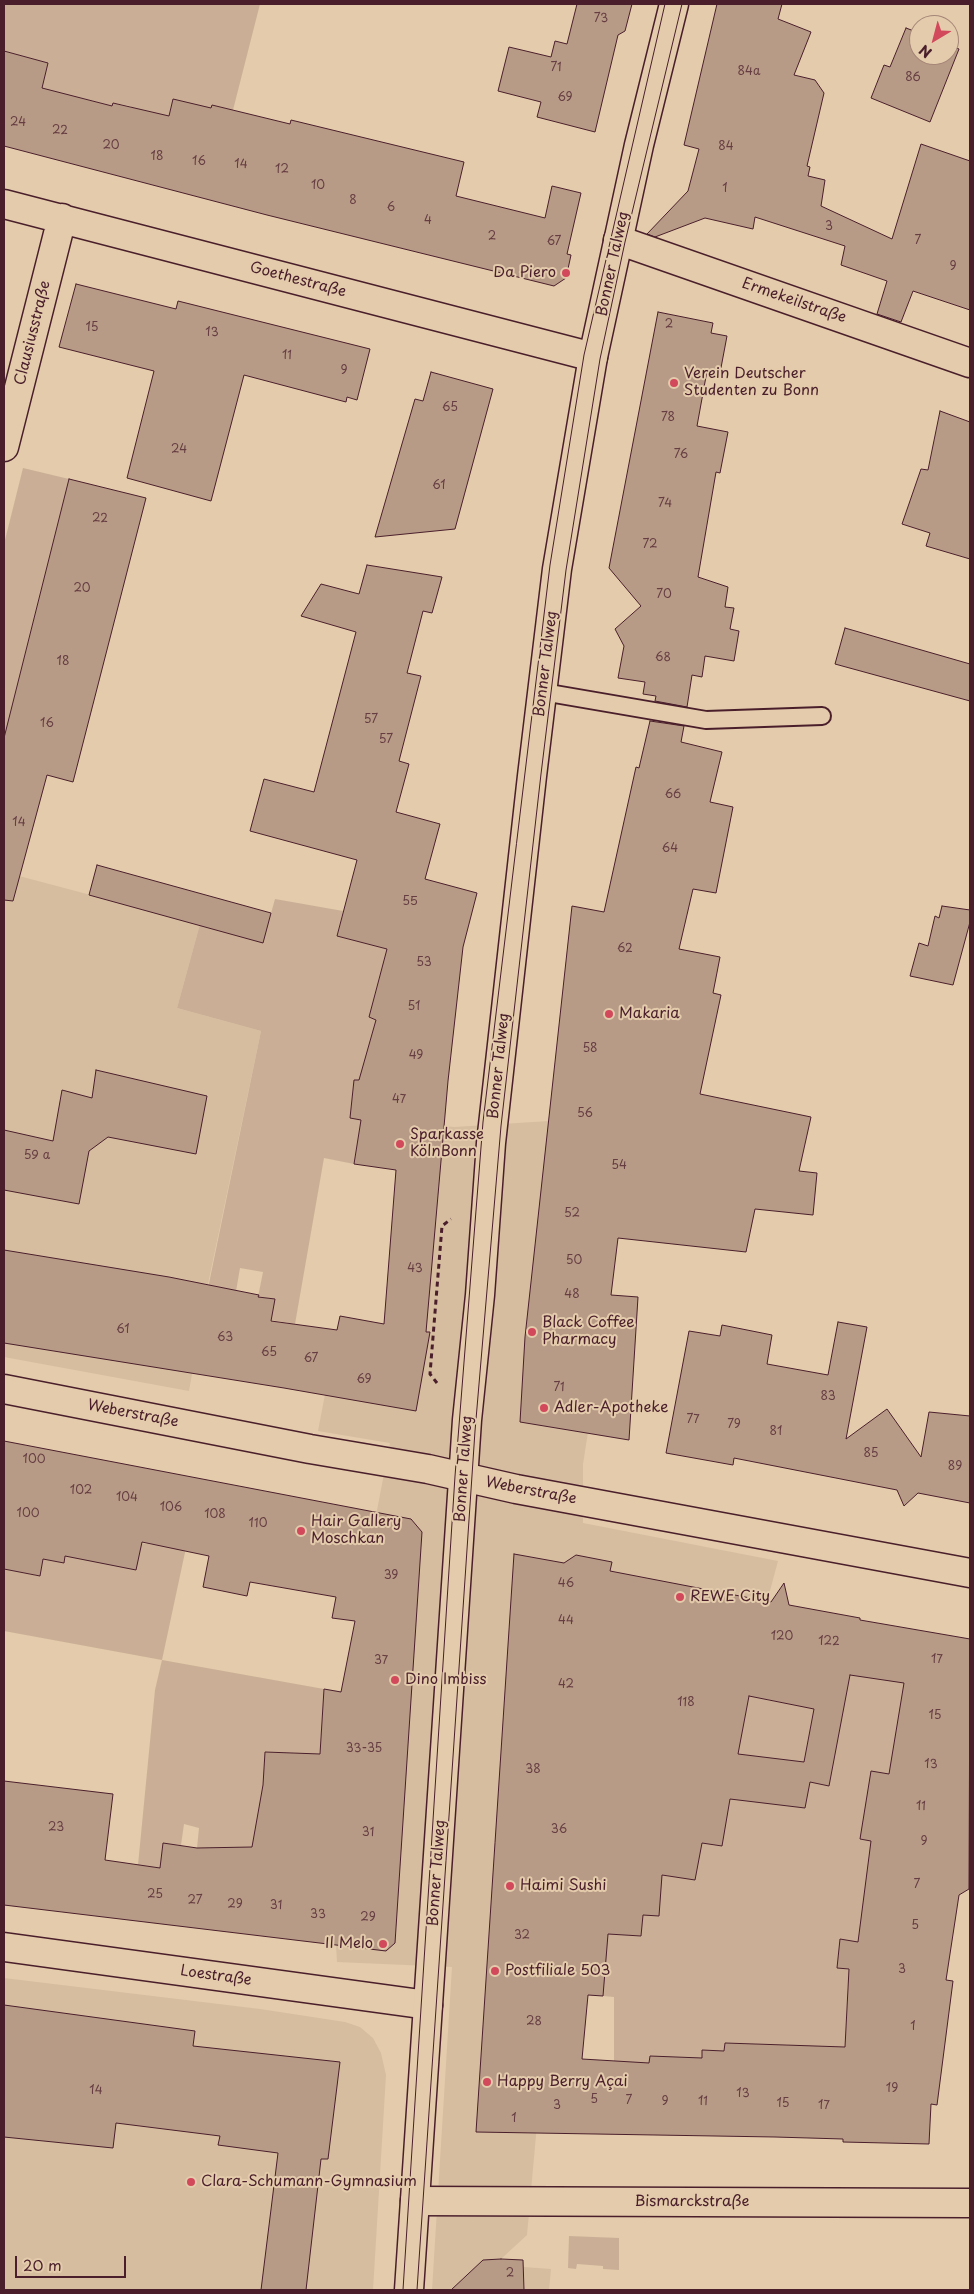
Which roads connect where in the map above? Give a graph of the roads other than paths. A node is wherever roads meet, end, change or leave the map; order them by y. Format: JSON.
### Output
{"nodes":[{"id":1,"x":674,"y":4,"type":"edge"},
{"id":2,"x":4,"y":204,"type":"edge"},
{"id":3,"x":62,"y":218,"type":"junction"},
{"id":4,"x":618,"y":240,"type":"junction"},
{"id":5,"x":593,"y":357,"type":"junction"},
{"id":6,"x":970,"y":363,"type":"edge"},
{"id":7,"x":4,"y":447,"type":"edge"},
{"id":8,"x":543,"y":692,"type":"junction"},
{"id":9,"x":822,"y":716,"type":"dead end"},
{"id":10,"x":4,"y":1389,"type":"edge"},
{"id":11,"x":463,"y":1477,"type":"junction"},
{"id":12,"x":970,"y":1573,"type":"edge"},
{"id":13,"x":4,"y":1947,"type":"edge"},
{"id":14,"x":428,"y":2005,"type":"junction"},
{"id":15,"x":415,"y":2201,"type":"junction"},
{"id":16,"x":970,"y":2203,"type":"edge"},
{"id":17,"x":409,"y":2290,"type":"edge"}],
"edges":[{"from":1,"to":4,"type":"street","name":"Bonner Talweg"},
{"from":2,"to":3,"type":"street","name":"Goethestraße"},
{"from":3,"to":5,"type":"street","name":"Goethestraße"},
{"from":3,"to":7,"type":"street","name":"Clausiusstraße"},
{"from":4,"to":5,"type":"street","name":"Bonner Talweg"},
{"from":4,"to":6,"type":"street","name":"Ermekeilstraße"},
{"from":5,"to":8,"type":"street","name":"Bonner Talweg"},
{"from":8,"to":9,"type":"lane"},
{"from":8,"to":11,"type":"street","name":"Bonner Talweg"},
{"from":10,"to":11,"type":"street","name":"Weberstraße"},
{"from":11,"to":12,"type":"street","name":"Weberstraße"},
{"from":11,"to":14,"type":"street","name":"Bonner Talweg"},
{"from":13,"to":14,"type":"street","name":"Loestraße"},
{"from":14,"to":15,"type":"street","name":"Bonner Talweg"},
{"from":15,"to":16,"type":"street","name":"Bismarckstraße"},
{"from":15,"to":17,"type":"street","name":"Bonner Talweg"}]}
